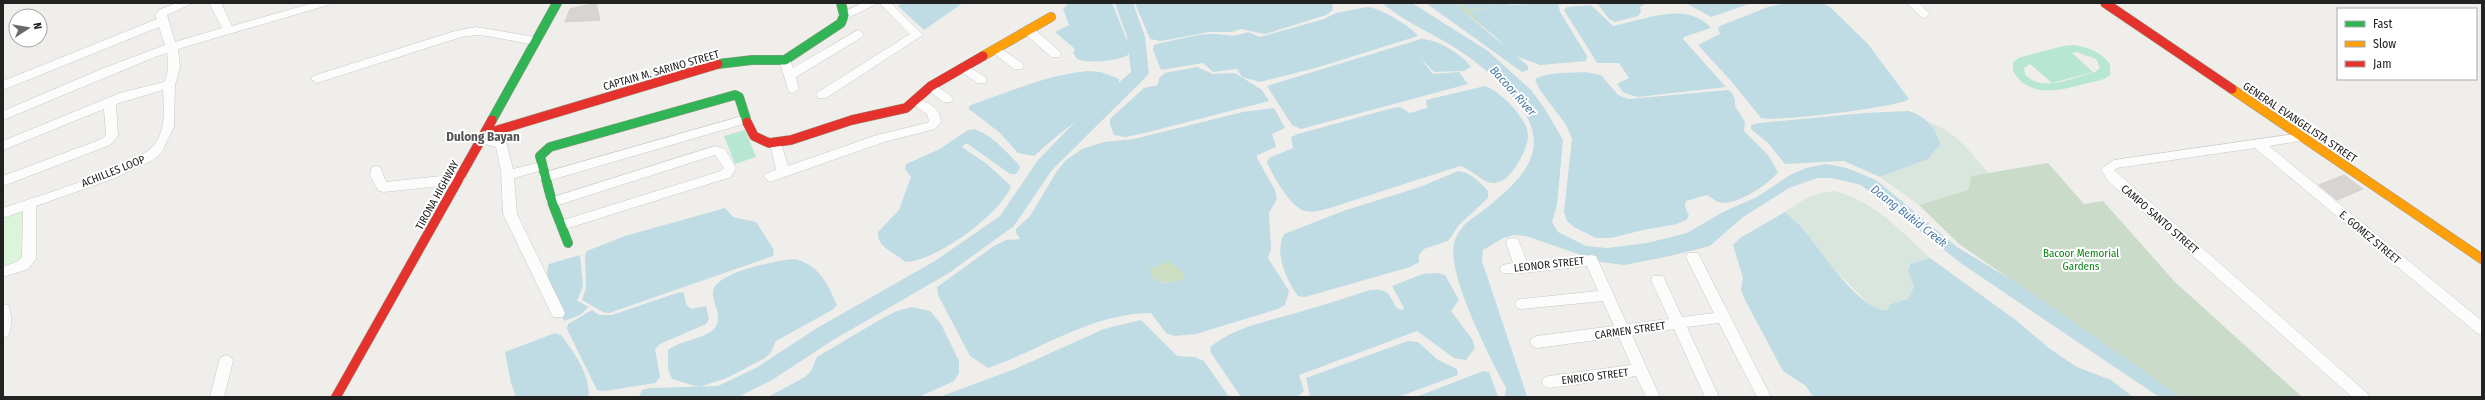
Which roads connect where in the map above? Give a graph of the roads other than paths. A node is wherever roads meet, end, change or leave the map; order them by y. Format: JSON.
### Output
{"nodes":[{"id":1,"x":187,"y":3,"type":"edge"},
{"id":2,"x":215,"y":3,"type":"edge"},
{"id":3,"x":324,"y":3,"type":"edge"},
{"id":4,"x":556,"y":3,"type":"edge"},
{"id":5,"x":840,"y":3,"type":"edge"},
{"id":6,"x":872,"y":3,"type":"edge"},
{"id":7,"x":885,"y":3,"type":"edge"},
{"id":8,"x":1913,"y":3,"type":"edge"},
{"id":9,"x":2105,"y":3,"type":"edge"},
{"id":10,"x":1924,"y":14,"type":"dead end"},
{"id":11,"x":844,"y":15,"type":"junction"},
{"id":12,"x":1051,"y":17,"type":"dead end"},
{"id":13,"x":163,"y":21,"type":"junction"},
{"id":14,"x":228,"y":30,"type":"junction"},
{"id":15,"x":1028,"y":30,"type":"junction"},
{"id":16,"x":858,"y":34,"type":"dead end"},
{"id":17,"x":535,"y":41,"type":"junction"},
{"id":18,"x":173,"y":46,"type":"junction"},
{"id":19,"x":996,"y":49,"type":"junction"},
{"id":20,"x":1055,"y":54,"type":"dead end"},
{"id":21,"x":785,"y":60,"type":"junction"},
{"id":22,"x":1018,"y":66,"type":"dead end"},
{"id":23,"x":963,"y":67,"type":"junction"},
{"id":24,"x":789,"y":76,"type":"junction"},
{"id":25,"x":317,"y":79,"type":"dead end"},
{"id":26,"x":981,"y":80,"type":"dead end"},
{"id":27,"x":169,"y":85,"type":"junction"},
{"id":28,"x":3,"y":86,"type":"edge"},
{"id":29,"x":931,"y":86,"type":"junction"},
{"id":30,"x":793,"y":89,"type":"dead end"},
{"id":31,"x":822,"y":95,"type":"dead end"},
{"id":32,"x":947,"y":99,"type":"dead end"},
{"id":33,"x":110,"y":102,"type":"junction"},
{"id":34,"x":915,"y":102,"type":"junction"},
{"id":35,"x":3,"y":116,"type":"edge"},
{"id":36,"x":746,"y":119,"type":"junction"},
{"id":37,"x":483,"y":136,"type":"junction"},
{"id":38,"x":2301,"y":137,"type":"junction"},
{"id":39,"x":776,"y":143,"type":"junction"},
{"id":40,"x":2258,"y":144,"type":"junction"},
{"id":41,"x":3,"y":146,"type":"edge"},
{"id":42,"x":543,"y":168,"type":"junction"},
{"id":43,"x":376,"y":170,"type":"dead end"},
{"id":44,"x":787,"y":172,"type":"junction"},
{"id":45,"x":507,"y":173,"type":"junction"},
{"id":46,"x":770,"y":177,"type":"dead end"},
{"id":47,"x":460,"y":178,"type":"junction"},
{"id":48,"x":3,"y":181,"type":"edge"},
{"id":49,"x":552,"y":202,"type":"junction"},
{"id":50,"x":30,"y":203,"type":"junction"},
{"id":51,"x":3,"y":213,"type":"edge"},
{"id":52,"x":562,"y":225,"type":"junction"},
{"id":53,"x":568,"y":243,"type":"dead end"},
{"id":54,"x":1513,"y":243,"type":"dead end"},
{"id":55,"x":1693,"y":257,"type":"dead end"},
{"id":56,"x":2482,"y":259,"type":"edge"},
{"id":57,"x":1522,"y":268,"type":"junction"},
{"id":58,"x":1507,"y":269,"type":"dead end"},
{"id":59,"x":3,"y":272,"type":"edge"},
{"id":60,"x":1658,"y":280,"type":"dead end"},
{"id":61,"x":1607,"y":295,"type":"junction"},
{"id":62,"x":1522,"y":304,"type":"dead end"},
{"id":63,"x":3,"y":309,"type":"edge"},
{"id":64,"x":558,"y":313,"type":"dead end"},
{"id":65,"x":1723,"y":317,"type":"junction"},
{"id":66,"x":1678,"y":323,"type":"junction"},
{"id":67,"x":2482,"y":329,"type":"edge"},
{"id":68,"x":1623,"y":330,"type":"junction"},
{"id":69,"x":3,"y":332,"type":"edge"},
{"id":70,"x":1537,"y":342,"type":"dead end"},
{"id":71,"x":226,"y":361,"type":"dead end"},
{"id":72,"x":1641,"y":370,"type":"junction"},
{"id":73,"x":1549,"y":382,"type":"dead end"},
{"id":74,"x":217,"y":397,"type":"edge"},
{"id":75,"x":336,"y":397,"type":"edge"},
{"id":76,"x":1653,"y":397,"type":"edge"},
{"id":77,"x":1712,"y":397,"type":"edge"},
{"id":78,"x":1764,"y":397,"type":"edge"},
{"id":79,"x":2362,"y":397,"type":"edge"}],
"edges":[{"from":1,"to":13,"type":"street"},
{"from":2,"to":14,"type":"street"},
{"from":3,"to":14,"type":"street"},
{"from":4,"to":17,"type":"street","name":"TIRONA HIGHWAY"},
{"from":5,"to":11,"type":"street"},
{"from":6,"to":11,"type":"street"},
{"from":7,"to":31,"type":"street"},
{"from":8,"to":10,"type":"street"},
{"from":9,"to":38,"type":"street","name":"GENERAL EVANGELISTA STREET"},
{"from":11,"to":21,"type":"street"},
{"from":12,"to":15,"type":"street"},
{"from":13,"to":18,"type":"street","name":"ACHILLES LOOP"},
{"from":13,"to":28,"type":"street"},
{"from":14,"to":18,"type":"street"},
{"from":15,"to":19,"type":"street"},
{"from":15,"to":20,"type":"street"},
{"from":16,"to":24,"type":"street"},
{"from":17,"to":25,"type":"street"},
{"from":17,"to":37,"type":"street","name":"TIRONA HIGHWAY"},
{"from":18,"to":27,"type":"street","name":"ACHILLES LOOP"},
{"from":18,"to":35,"type":"street"},
{"from":19,"to":22,"type":"street"},
{"from":19,"to":23,"type":"street"},
{"from":21,"to":24,"type":"street"},
{"from":21,"to":37,"type":"street","name":"CAPTAIN M. SARINO STREET"},
{"from":23,"to":26,"type":"street"},
{"from":23,"to":29,"type":"street"},
{"from":24,"to":30,"type":"street"},
{"from":27,"to":33,"type":"street"},
{"from":27,"to":50,"type":"street","name":"ACHILLES LOOP"},
{"from":29,"to":32,"type":"street"},
{"from":29,"to":34,"type":"street"},
{"from":33,"to":41,"type":"street"},
{"from":33,"to":48,"type":"street"},
{"from":34,"to":39,"type":"street"},
{"from":34,"to":44,"type":"street"},
{"from":36,"to":39,"type":"street"},
{"from":36,"to":42,"type":"street"},
{"from":36,"to":42,"type":"street"},
{"from":37,"to":45,"type":"street"},
{"from":37,"to":47,"type":"street","name":"TIRONA HIGHWAY"},
{"from":38,"to":40,"type":"street","name":"CAMPO SANTO STREET"},
{"from":38,"to":56,"type":"street","name":"GENERAL EVANGELISTA STREET"},
{"from":39,"to":44,"type":"street"},
{"from":40,"to":67,"type":"street","name":"E. GOMEZ STREET"},
{"from":40,"to":79,"type":"street","name":"CAMPO SANTO STREET"},
{"from":42,"to":45,"type":"street"},
{"from":42,"to":49,"type":"street"},
{"from":43,"to":47,"type":"street"},
{"from":44,"to":46,"type":"street"},
{"from":45,"to":64,"type":"street"},
{"from":47,"to":75,"type":"street","name":"TIRONA HIGHWAY"},
{"from":49,"to":52,"type":"street"},
{"from":49,"to":52,"type":"street"},
{"from":50,"to":51,"type":"street","name":"ACHILLES LOOP"},
{"from":50,"to":59,"type":"street"},
{"from":52,"to":53,"type":"street"},
{"from":54,"to":57,"type":"street"},
{"from":55,"to":65,"type":"street"},
{"from":57,"to":58,"type":"street","name":"LEONOR STREET"},
{"from":57,"to":61,"type":"street","name":"LEONOR STREET"},
{"from":60,"to":66,"type":"street"},
{"from":61,"to":62,"type":"street"},
{"from":61,"to":68,"type":"street"},
{"from":63,"to":69,"type":"street"},
{"from":65,"to":66,"type":"street","name":"CARMEN STREET"},
{"from":65,"to":78,"type":"street"},
{"from":66,"to":68,"type":"street","name":"CARMEN STREET"},
{"from":66,"to":77,"type":"street"},
{"from":68,"to":70,"type":"street","name":"CARMEN STREET"},
{"from":68,"to":72,"type":"street"},
{"from":71,"to":74,"type":"street"},
{"from":72,"to":73,"type":"street","name":"ENRICO STREET"},
{"from":72,"to":76,"type":"street"}]}
